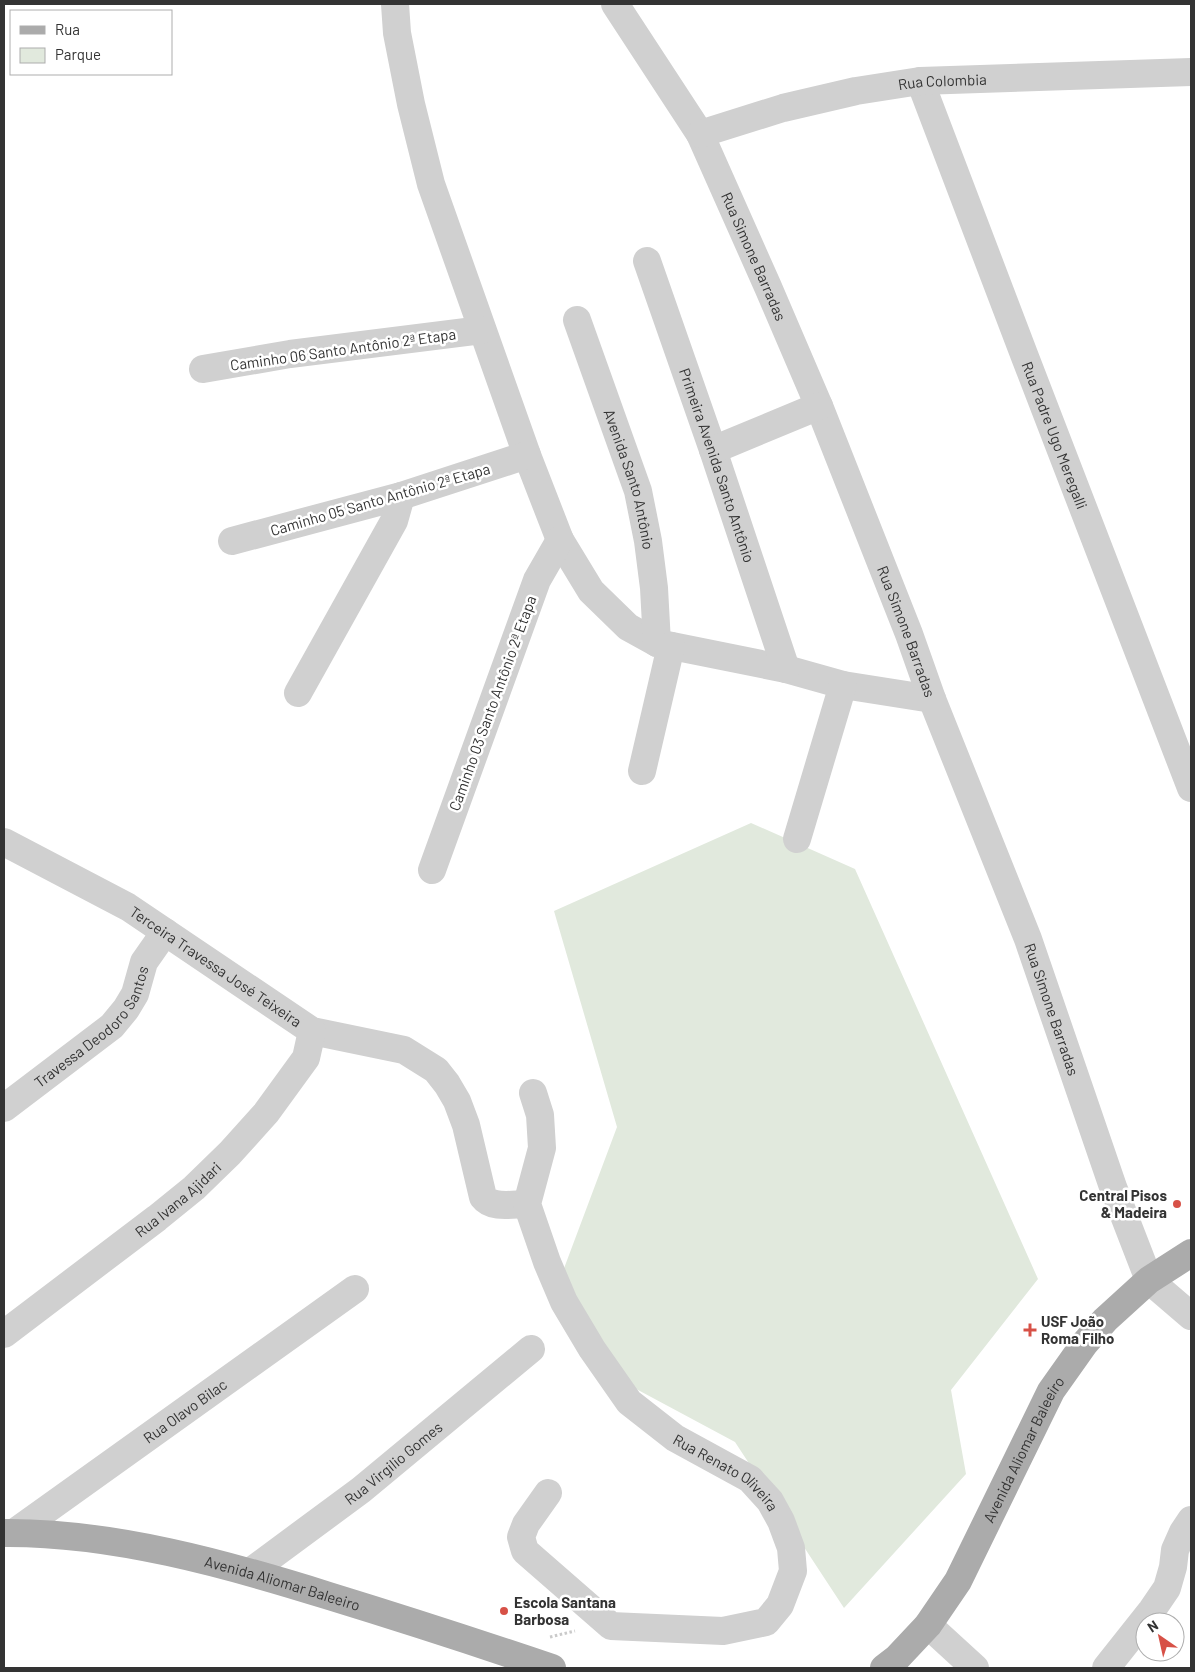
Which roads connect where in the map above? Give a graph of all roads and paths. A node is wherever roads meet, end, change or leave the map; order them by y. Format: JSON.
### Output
{"nodes":[{"id":1,"x":395,"y":4,"type":"edge"},
{"id":2,"x":615,"y":4,"type":"edge"},
{"id":3,"x":1191,"y":72,"type":"edge"},
{"id":4,"x":920,"y":81,"type":"junction"},
{"id":5,"x":700,"y":134,"type":"junction"},
{"id":6,"x":647,"y":262,"type":"dead end"},
{"id":7,"x":577,"y":320,"type":"dead end"},
{"id":8,"x":482,"y":330,"type":"junction"},
{"id":9,"x":203,"y":369,"type":"dead end"},
{"id":10,"x":819,"y":406,"type":"junction"},
{"id":11,"x":713,"y":450,"type":"junction"},
{"id":12,"x":528,"y":455,"type":"junction"},
{"id":13,"x":401,"y":496,"type":"junction"},
{"id":14,"x":560,"y":540,"type":"junction"},
{"id":15,"x":232,"y":541,"type":"dead end"},
{"id":16,"x":664,"y":645,"type":"junction"},
{"id":17,"x":786,"y":669,"type":"junction"},
{"id":18,"x":843,"y":685,"type":"junction"},
{"id":19,"x":298,"y":693,"type":"dead end"},
{"id":20,"x":932,"y":699,"type":"junction"},
{"id":21,"x":642,"y":771,"type":"dead end"},
{"id":22,"x":1191,"y":788,"type":"edge"},
{"id":23,"x":797,"y":839,"type":"dead end"},
{"id":24,"x":4,"y":842,"type":"edge"},
{"id":25,"x":432,"y":870,"type":"dead end"},
{"id":26,"x":165,"y":932,"type":"junction"},
{"id":27,"x":312,"y":1031,"type":"junction"},
{"id":28,"x":533,"y":1093,"type":"dead end"},
{"id":29,"x":4,"y":1108,"type":"edge"},
{"id":30,"x":527,"y":1204,"type":"junction"},
{"id":31,"x":1191,"y":1252,"type":"edge"},
{"id":32,"x":1149,"y":1280,"type":"junction"},
{"id":33,"x":355,"y":1289,"type":"dead end"},
{"id":34,"x":1191,"y":1316,"type":"edge"},
{"id":35,"x":4,"y":1334,"type":"edge"},
{"id":36,"x":531,"y":1349,"type":"dead end"},
{"id":37,"x":548,"y":1494,"type":"dead end"},
{"id":38,"x":1191,"y":1520,"type":"edge"},
{"id":39,"x":9,"y":1533,"type":"edge"},
{"id":40,"x":250,"y":1572,"type":"junction"},
{"id":41,"x":928,"y":1625,"type":"junction"},
{"id":42,"x":611,"y":1626,"type":"junction"},
{"id":43,"x":546,"y":1638,"type":"dead end"},
{"id":44,"x":552,"y":1668,"type":"edge"},
{"id":45,"x":884,"y":1668,"type":"edge"},
{"id":46,"x":975,"y":1668,"type":"edge"},
{"id":47,"x":1106,"y":1668,"type":"edge"}],
"edges":[{"from":1,"to":8,"type":"street"},
{"from":2,"to":5,"type":"street","name":"Rua Simone Barradas"},
{"from":3,"to":4,"type":"street","name":"Rua Colombia"},
{"from":4,"to":5,"type":"street","name":"Rua Colombia"},
{"from":4,"to":22,"type":"street","name":"Rua Padre Ugo Meregalli"},
{"from":5,"to":10,"type":"street","name":"Rua Simone Barradas"},
{"from":6,"to":11,"type":"street","name":"Primeira Avenida Santo Antônio"},
{"from":7,"to":16,"type":"street","name":"Avenida Santo Antônio"},
{"from":8,"to":9,"type":"street","name":"Caminho 06 Santo Antônio 2ª Etapa"},
{"from":8,"to":12,"type":"street"},
{"from":10,"to":11,"type":"street"},
{"from":10,"to":20,"type":"street","name":"Rua Simone Barradas"},
{"from":11,"to":17,"type":"street","name":"Primeira Avenida Santo Antônio"},
{"from":12,"to":13,"type":"street","name":"Caminho 05 Santo Antônio 2ª Etapa"},
{"from":12,"to":14,"type":"street"},
{"from":13,"to":15,"type":"street","name":"Caminho 05 Santo Antônio 2ª Etapa"},
{"from":13,"to":19,"type":"street"},
{"from":14,"to":16,"type":"street"},
{"from":14,"to":25,"type":"street","name":"Caminho 03 Santo Antônio 2ª Etapa"},
{"from":16,"to":17,"type":"street"},
{"from":16,"to":21,"type":"street","name":"Avenida Santo Antônio"},
{"from":17,"to":18,"type":"street"},
{"from":18,"to":20,"type":"street"},
{"from":18,"to":23,"type":"street"},
{"from":20,"to":32,"type":"street","name":"Rua Simone Barradas"},
{"from":24,"to":26,"type":"street","name":"Terceira Travessa José Teixeira"},
{"from":26,"to":27,"type":"street","name":"Terceira Travessa José Teixeira"},
{"from":26,"to":29,"type":"street","name":"Travessa Deodoro Santos"},
{"from":27,"to":30,"type":"street","name":"Terceira Travessa José Teixeira"},
{"from":27,"to":35,"type":"street","name":"Rua Ivana Ajidari"},
{"from":28,"to":30,"type":"street"},
{"from":30,"to":42,"type":"street","name":"Rua Renato Oliveira"},
{"from":31,"to":32,"type":"main road","name":"Avenida Aliomar Baleeiro"},
{"from":32,"to":34,"type":"street"},
{"from":32,"to":41,"type":"main road","name":"Avenida Aliomar Baleeiro"},
{"from":33,"to":39,"type":"street","name":"Rua Olavo Bilac"},
{"from":36,"to":40,"type":"street","name":"Rua Virgilio Gomes"},
{"from":37,"to":42,"type":"street"},
{"from":38,"to":47,"type":"street"},
{"from":39,"to":40,"type":"main road","name":"Avenida Aliomar Baleeiro"},
{"from":40,"to":44,"type":"main road","name":"Avenida Aliomar Baleeiro"},
{"from":41,"to":45,"type":"main road","name":"Avenida Aliomar Baleeiro"},
{"from":41,"to":46,"type":"street"},
{"from":42,"to":43,"type":"path"}]}
